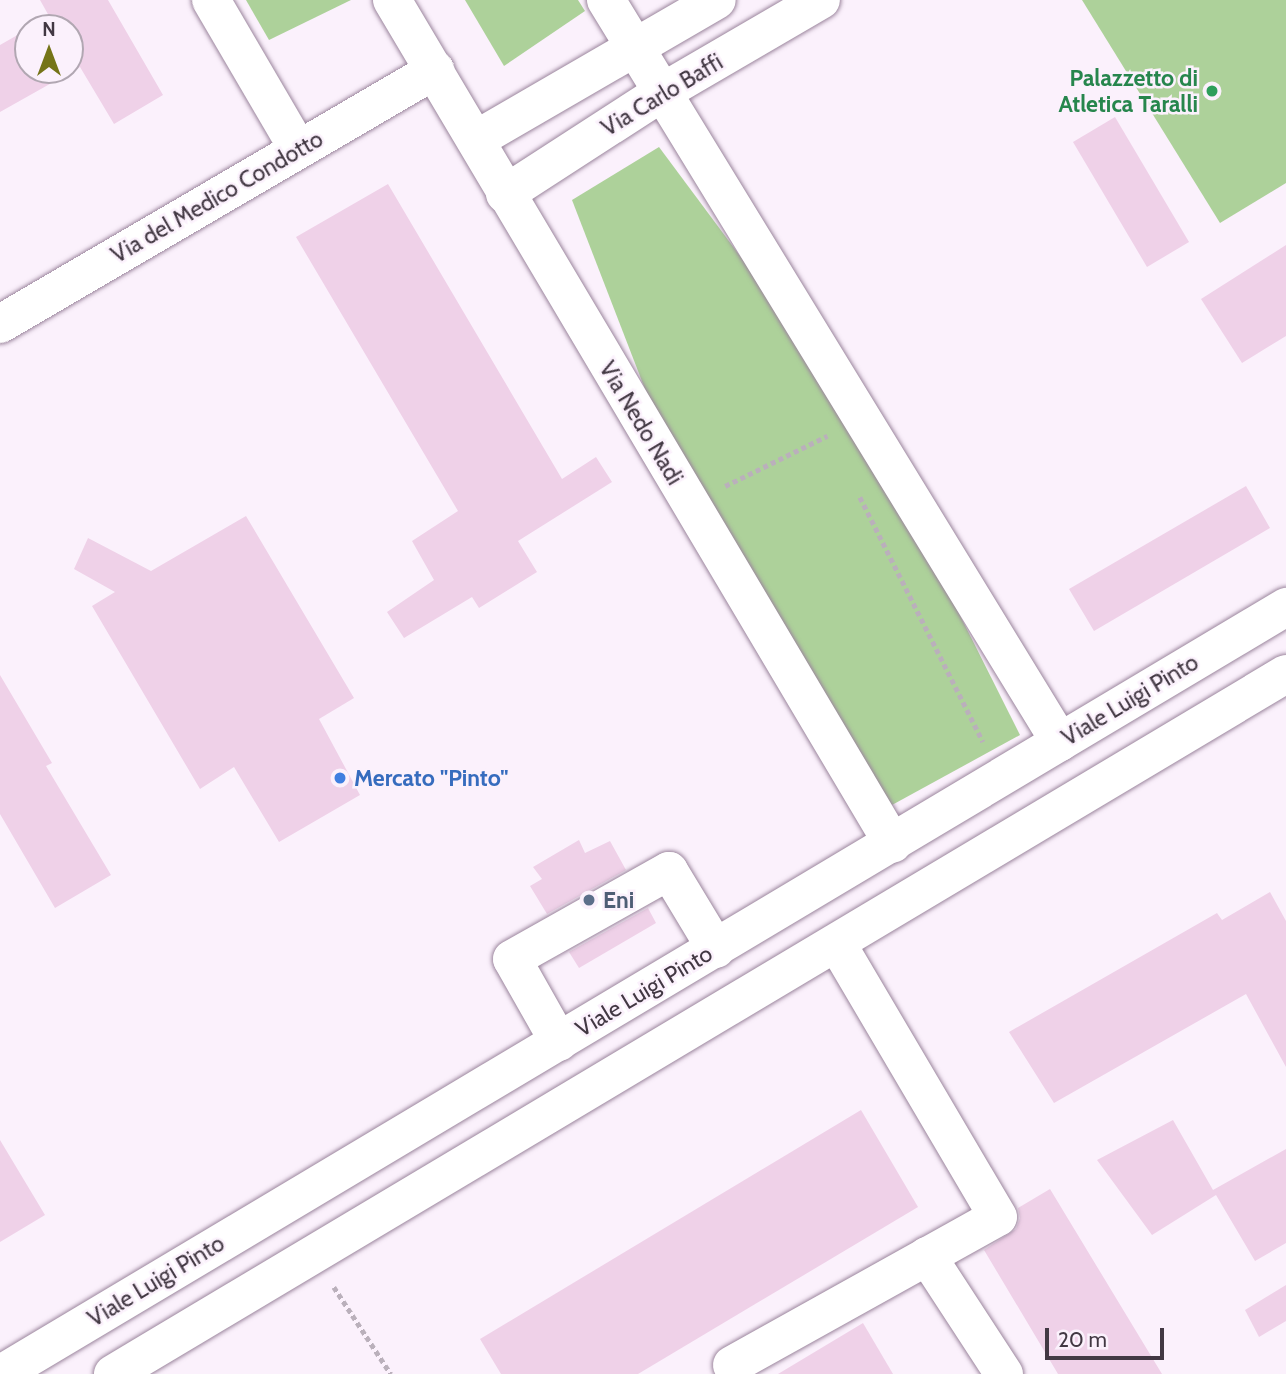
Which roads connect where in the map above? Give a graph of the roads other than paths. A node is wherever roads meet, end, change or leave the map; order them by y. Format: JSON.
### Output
{"nodes":[{"id":1,"x":211,"y":0,"type":"edge"},
{"id":2,"x":392,"y":0,"type":"edge"},
{"id":3,"x":606,"y":0,"type":"edge"},
{"id":4,"x":717,"y":0,"type":"edge"},
{"id":5,"x":821,"y":0,"type":"edge"},
{"id":6,"x":634,"y":48,"type":"junction"},
{"id":7,"x":435,"y":70,"type":"junction"},
{"id":8,"x":662,"y":93,"type":"junction"},
{"id":9,"x":477,"y":139,"type":"junction"},
{"id":10,"x":298,"y":149,"type":"junction"},
{"id":11,"x":505,"y":194,"type":"junction"},
{"id":12,"x":0,"y":324,"type":"edge"},
{"id":13,"x":1286,"y":607,"type":"edge"},
{"id":14,"x":1286,"y":674,"type":"edge"},
{"id":15,"x":1060,"y":742,"type":"junction"},
{"id":16,"x":893,"y":844,"type":"junction"},
{"id":17,"x":837,"y":944,"type":"junction"},
{"id":18,"x":700,"y":958,"type":"junction"},
{"id":19,"x":715,"y":1016,"type":"junction"},
{"id":20,"x":559,"y":1042,"type":"junction"},
{"id":21,"x":927,"y":1256,"type":"junction"},
{"id":22,"x":732,"y":1365,"type":"dead end"},
{"id":23,"x":1,"y":1374,"type":"edge"},
{"id":24,"x":113,"y":1374,"type":"edge"},
{"id":25,"x":1004,"y":1374,"type":"edge"}],
"edges":[{"from":1,"to":10,"type":"street"},
{"from":2,"to":7,"type":"street","name":"Via Nedo Nadi"},
{"from":3,"to":6,"type":"street"},
{"from":4,"to":6,"type":"street"},
{"from":5,"to":8,"type":"street","name":"Via Carlo Baffi"},
{"from":6,"to":8,"type":"street"},
{"from":6,"to":9,"type":"street"},
{"from":7,"to":9,"type":"street","name":"Via Nedo Nadi"},
{"from":7,"to":10,"type":"street","name":"Via del Medico Condotto"},
{"from":8,"to":11,"type":"street","name":"Via Carlo Baffi"},
{"from":8,"to":15,"type":"street"},
{"from":9,"to":11,"type":"street","name":"Via Nedo Nadi"},
{"from":10,"to":12,"type":"street","name":"Via del Medico Condotto"},
{"from":11,"to":16,"type":"street","name":"Via Nedo Nadi"},
{"from":13,"to":15,"type":"street","name":"Viale Luigi Pinto"},
{"from":14,"to":17,"type":"street"},
{"from":15,"to":16,"type":"street","name":"Viale Luigi Pinto"},
{"from":16,"to":18,"type":"street","name":"Viale Luigi Pinto"},
{"from":17,"to":19,"type":"street"},
{"from":17,"to":21,"type":"street"},
{"from":18,"to":19,"type":"street"},
{"from":18,"to":20,"type":"street","name":"Viale Luigi Pinto"},
{"from":18,"to":20,"type":"street"},
{"from":19,"to":24,"type":"street"},
{"from":20,"to":23,"type":"street","name":"Viale Luigi Pinto"},
{"from":21,"to":22,"type":"street"},
{"from":21,"to":25,"type":"street"}]}
